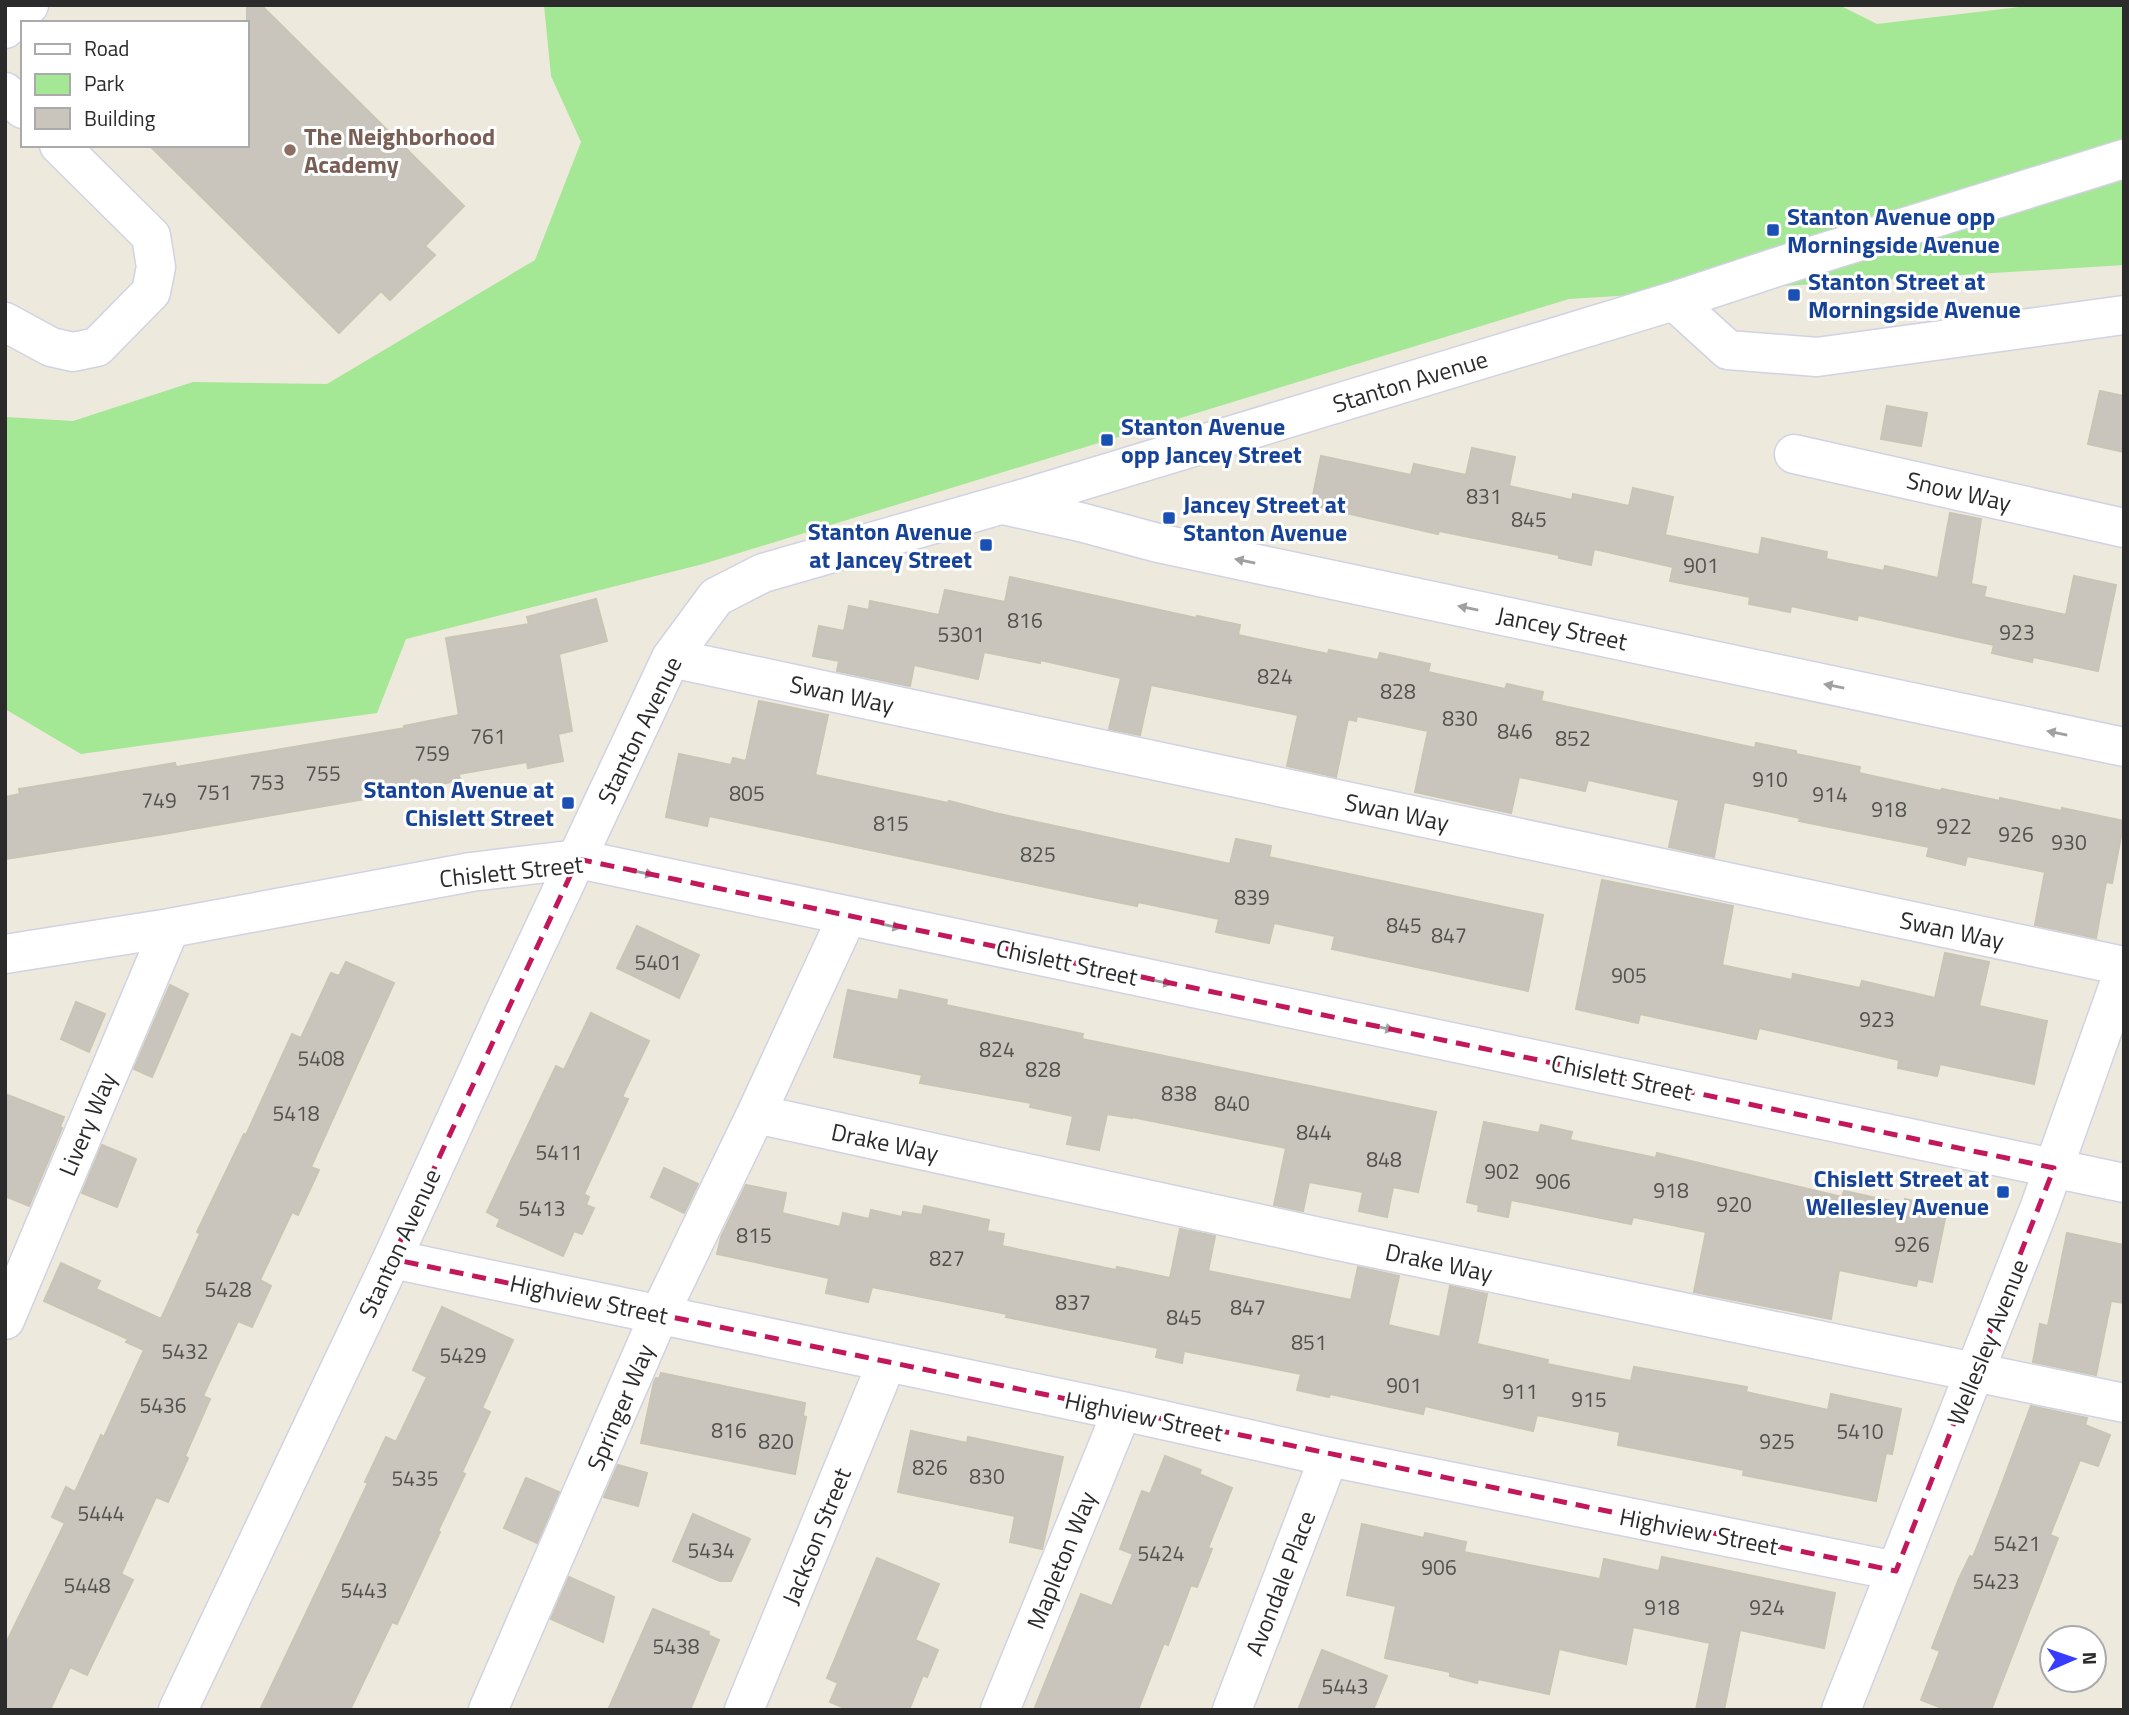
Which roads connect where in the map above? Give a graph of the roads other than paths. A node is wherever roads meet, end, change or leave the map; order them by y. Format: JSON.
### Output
{"nodes":[{"id":1,"x":29,"y":5,"type":"edge"},
{"id":2,"x":5,"y":29,"type":"edge"},
{"id":3,"x":5,"y":92,"type":"edge"},
{"id":4,"x":21,"y":107,"type":"edge"},
{"id":5,"x":61,"y":147,"type":"edge"},
{"id":6,"x":2124,"y":159,"type":"edge"},
{"id":7,"x":1674,"y":301,"type":"junction"},
{"id":8,"x":2124,"y":316,"type":"edge"},
{"id":9,"x":5,"y":323,"type":"edge"},
{"id":10,"x":1794,"y":454,"type":"dead end"},
{"id":11,"x":1001,"y":505,"type":"junction"},
{"id":12,"x":2124,"y":528,"type":"edge"},
{"id":13,"x":670,"y":658,"type":"junction"},
{"id":14,"x":2124,"y":747,"type":"edge"},
{"id":15,"x":578,"y":859,"type":"junction"},
{"id":16,"x":847,"y":917,"type":"junction"},
{"id":17,"x":170,"y":928,"type":"junction"},
{"id":18,"x":5,"y":954,"type":"edge"},
{"id":19,"x":2124,"y":968,"type":"edge"},
{"id":20,"x":756,"y":1114,"type":"junction"},
{"id":21,"x":2054,"y":1168,"type":"junction"},
{"id":22,"x":2124,"y":1183,"type":"edge"},
{"id":23,"x":393,"y":1259,"type":"junction"},
{"id":24,"x":660,"y":1313,"type":"junction"},
{"id":25,"x":5,"y":1320,"type":"edge"},
{"id":26,"x":887,"y":1362,"type":"junction"},
{"id":27,"x":1976,"y":1372,"type":"junction"},
{"id":28,"x":2124,"y":1403,"type":"edge"},
{"id":29,"x":1122,"y":1411,"type":"junction"},
{"id":30,"x":1329,"y":1457,"type":"junction"},
{"id":31,"x":1895,"y":1571,"type":"junction"},
{"id":32,"x":178,"y":1710,"type":"edge"},
{"id":33,"x":488,"y":1710,"type":"edge"},
{"id":34,"x":744,"y":1710,"type":"edge"},
{"id":35,"x":1000,"y":1710,"type":"edge"},
{"id":36,"x":1232,"y":1710,"type":"edge"},
{"id":37,"x":1841,"y":1710,"type":"edge"}],
"edges":[{"from":1,"to":2,"type":"street"},
{"from":3,"to":4,"type":"street"},
{"from":5,"to":9,"type":"street"},
{"from":6,"to":7,"type":"street","name":"Stanton Avenue"},
{"from":7,"to":8,"type":"street"},
{"from":7,"to":11,"type":"street","name":"Stanton Avenue"},
{"from":10,"to":12,"type":"street","name":"Snow Way"},
{"from":11,"to":13,"type":"street","name":"Stanton Avenue"},
{"from":14,"to":11,"type":"street","name":"Jancey Street","one_way":true},
{"from":13,"to":15,"type":"street","name":"Stanton Avenue"},
{"from":13,"to":19,"type":"street","name":"Swan Way"},
{"from":15,"to":16,"type":"street","name":"Chislett Street","one_way":true},
{"from":15,"to":17,"type":"street","name":"Chislett Street"},
{"from":15,"to":23,"type":"street","name":"Stanton Avenue"},
{"from":16,"to":20,"type":"street","name":"Springer Way"},
{"from":16,"to":21,"type":"street","name":"Chislett Street","one_way":true},
{"from":17,"to":18,"type":"street","name":"Chislett Street"},
{"from":17,"to":25,"type":"street","name":"Livery Way"},
{"from":19,"to":21,"type":"street","name":"Wellesley Avenue"},
{"from":20,"to":24,"type":"street","name":"Springer Way"},
{"from":20,"to":27,"type":"street","name":"Drake Way"},
{"from":21,"to":22,"type":"street","name":"Chislett Street"},
{"from":21,"to":27,"type":"street","name":"Wellesley Avenue"},
{"from":23,"to":24,"type":"street","name":"Highview Street"},
{"from":23,"to":32,"type":"street","name":"Stanton Avenue"},
{"from":24,"to":26,"type":"street","name":"Highview Street"},
{"from":24,"to":33,"type":"street","name":"Springer Way"},
{"from":26,"to":29,"type":"street","name":"Highview Street"},
{"from":26,"to":34,"type":"street","name":"Jackson Street"},
{"from":27,"to":28,"type":"street","name":"Drake Way"},
{"from":27,"to":31,"type":"street","name":"Wellesley Avenue"},
{"from":29,"to":30,"type":"street","name":"Highview Street"},
{"from":29,"to":35,"type":"street","name":"Mapleton Way"},
{"from":30,"to":31,"type":"street","name":"Highview Street"},
{"from":30,"to":36,"type":"street","name":"Avondale Place"},
{"from":31,"to":37,"type":"street","name":"Wellesley Avenue"}]}
